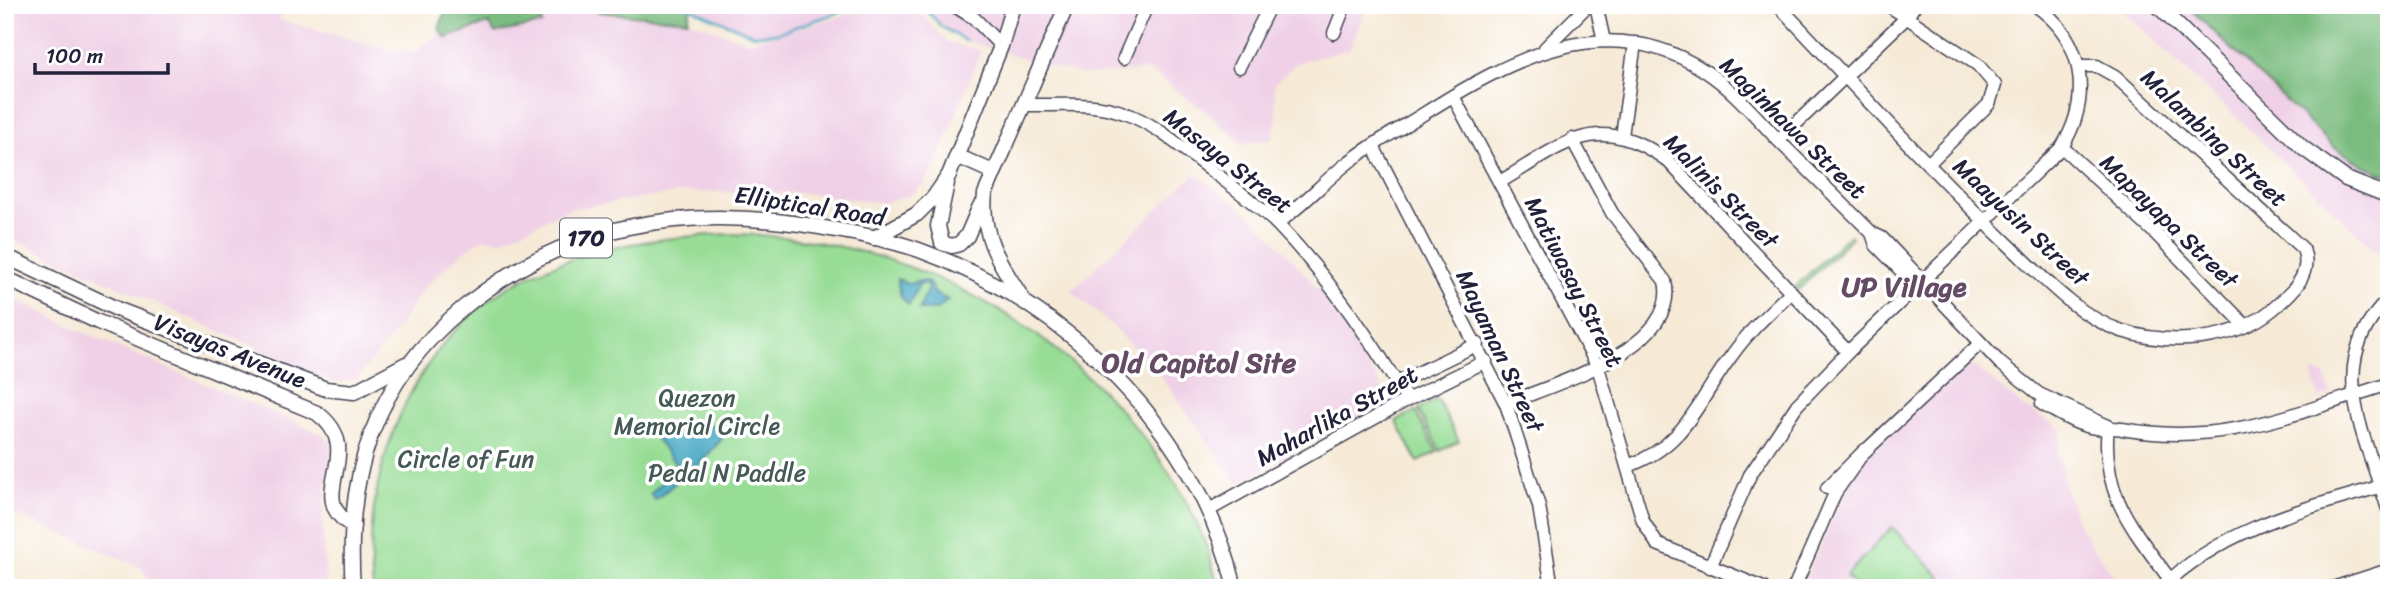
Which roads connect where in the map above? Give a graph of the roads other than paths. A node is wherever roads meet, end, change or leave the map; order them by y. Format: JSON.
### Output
{"nodes":[{"id":1,"x":953,"y":5,"type":"edge"},
{"id":2,"x":1013,"y":5,"type":"edge"},
{"id":3,"x":1067,"y":5,"type":"edge"},
{"id":4,"x":1147,"y":5,"type":"edge"},
{"id":5,"x":1270,"y":5,"type":"edge"},
{"id":6,"x":1345,"y":5,"type":"edge"},
{"id":7,"x":1588,"y":5,"type":"edge"},
{"id":8,"x":1596,"y":5,"type":"edge"},
{"id":9,"x":1777,"y":5,"type":"edge"},
{"id":10,"x":1888,"y":5,"type":"edge"},
{"id":11,"x":1915,"y":5,"type":"edge"},
{"id":12,"x":2035,"y":5,"type":"edge"},
{"id":13,"x":2157,"y":5,"type":"edge"},
{"id":14,"x":1907,"y":17,"type":"junction"},
{"id":15,"x":1334,"y":33,"type":"dead end"},
{"id":16,"x":1604,"y":41,"type":"junction"},
{"id":17,"x":1635,"y":43,"type":"junction"},
{"id":18,"x":1001,"y":46,"type":"junction"},
{"id":19,"x":1542,"y":51,"type":"junction"},
{"id":20,"x":1124,"y":58,"type":"dead end"},
{"id":21,"x":2080,"y":66,"type":"junction"},
{"id":22,"x":1239,"y":67,"type":"dead end"},
{"id":23,"x":1846,"y":77,"type":"junction"},
{"id":24,"x":1453,"y":96,"type":"junction"},
{"id":25,"x":1024,"y":105,"type":"junction"},
{"id":26,"x":1622,"y":136,"type":"junction"},
{"id":27,"x":1572,"y":139,"type":"junction"},
{"id":28,"x":1779,"y":140,"type":"junction"},
{"id":29,"x":1373,"y":146,"type":"junction"},
{"id":30,"x":2062,"y":148,"type":"junction"},
{"id":31,"x":957,"y":156,"type":"junction"},
{"id":32,"x":1928,"y":164,"type":"junction"},
{"id":33,"x":993,"y":172,"type":"junction"},
{"id":34,"x":949,"y":175,"type":"junction"},
{"id":35,"x":1500,"y":182,"type":"junction"},
{"id":36,"x":985,"y":194,"type":"junction"},
{"id":37,"x":2389,"y":196,"type":"edge"},
{"id":38,"x":1985,"y":222,"type":"junction"},
{"id":39,"x":1277,"y":224,"type":"junction"},
{"id":40,"x":874,"y":238,"type":"junction"},
{"id":41,"x":5,"y":256,"type":"edge"},
{"id":42,"x":2308,"y":261,"type":"joint"},
{"id":43,"x":5,"y":278,"type":"edge"},
{"id":44,"x":1920,"y":284,"type":"junction"},
{"id":45,"x":1791,"y":292,"type":"junction"},
{"id":46,"x":2389,"y":299,"type":"edge"},
{"id":47,"x":1027,"y":305,"type":"junction"},
{"id":48,"x":2246,"y":326,"type":"junction"},
{"id":49,"x":191,"y":339,"type":"junction"},
{"id":50,"x":1478,"y":344,"type":"junction"},
{"id":51,"x":206,"y":345,"type":"junction"},
{"id":52,"x":1974,"y":349,"type":"junction"},
{"id":53,"x":1848,"y":352,"type":"junction"},
{"id":54,"x":183,"y":357,"type":"junction"},
{"id":55,"x":411,"y":361,"type":"junction"},
{"id":56,"x":1486,"y":361,"type":"junction"},
{"id":57,"x":198,"y":363,"type":"junction"},
{"id":58,"x":1598,"y":366,"type":"junction"},
{"id":59,"x":1397,"y":383,"type":"junction"},
{"id":60,"x":2389,"y":384,"type":"edge"},
{"id":61,"x":2351,"y":396,"type":"junction"},
{"id":62,"x":1407,"y":400,"type":"junction"},
{"id":63,"x":1506,"y":404,"type":"junction"},
{"id":64,"x":2108,"y":426,"type":"junction"},
{"id":65,"x":1628,"y":466,"type":"junction"},
{"id":66,"x":2385,"y":485,"type":"edge"},
{"id":67,"x":1209,"y":510,"type":"junction"},
{"id":68,"x":2389,"y":512,"type":"edge"},
{"id":69,"x":353,"y":526,"type":"junction"},
{"id":70,"x":1710,"y":567,"type":"junction"},
{"id":71,"x":2389,"y":570,"type":"edge"},
{"id":72,"x":1795,"y":585,"type":"edge"},
{"id":73,"x":2169,"y":585,"type":"edge"},
{"id":74,"x":353,"y":588,"type":"edge"},
{"id":75,"x":1235,"y":588,"type":"edge"},
{"id":76,"x":1552,"y":588,"type":"edge"},
{"id":77,"x":1763,"y":588,"type":"edge"},
{"id":78,"x":2333,"y":588,"type":"edge"}],
"edges":[{"from":1,"to":18,"type":"street"},
{"from":2,"to":18,"type":"main road"},
{"from":3,"to":25,"type":"main road","number":"170"},
{"from":4,"to":20,"type":"street"},
{"from":5,"to":22,"type":"street"},
{"from":6,"to":15,"type":"street"},
{"from":7,"to":19,"type":"street"},
{"from":8,"to":16,"type":"street"},
{"from":9,"to":23,"type":"street","name":"Maayusin Street"},
{"from":10,"to":14,"type":"street"},
{"from":11,"to":14,"type":"street"},
{"from":12,"to":21,"type":"street"},
{"from":13,"to":37,"type":"main road"},
{"from":14,"to":23,"type":"street"},
{"from":14,"to":32,"type":"street"},
{"from":16,"to":17,"type":"street","name":"Maginhawa Street"},
{"from":16,"to":19,"type":"street","name":"Maginhawa Street"},
{"from":17,"to":26,"type":"street"},
{"from":17,"to":28,"type":"street","name":"Maginhawa Street"},
{"from":18,"to":31,"type":"main road"},
{"from":19,"to":24,"type":"street","name":"Maginhawa Street"},
{"from":21,"to":30,"type":"street"},
{"from":21,"to":42,"type":"street","name":"Malambing Street"},
{"from":23,"to":28,"type":"street"},
{"from":23,"to":32,"type":"street","name":"Maayusin Street"},
{"from":24,"to":29,"type":"street","name":"Maginhawa Street"},
{"from":24,"to":35,"type":"street","name":"Matiwasay Street"},
{"from":25,"to":33,"type":"main road","number":"170"},
{"from":25,"to":39,"type":"street","name":"Masaya Street"},
{"from":26,"to":27,"type":"street","name":"Malinis Street"},
{"from":26,"to":45,"type":"street","name":"Malinis Street"},
{"from":27,"to":35,"type":"street","name":"Malinis Street"},
{"from":27,"to":58,"type":"street"},
{"from":28,"to":44,"type":"street","name":"Maginhawa Street"},
{"from":29,"to":39,"type":"street","name":"Maginhawa Street"},
{"from":29,"to":50,"type":"street","name":"Mayaman Street"},
{"from":30,"to":38,"type":"street"},
{"from":30,"to":48,"type":"street","name":"Mapayapa Street"},
{"from":31,"to":33,"type":"main road"},
{"from":31,"to":34,"type":"main road"},
{"from":32,"to":38,"type":"street","name":"Maayusin Street"},
{"from":33,"to":36,"type":"main road","number":"170"},
{"from":34,"to":36,"type":"main road"},
{"from":34,"to":40,"type":"main road"},
{"from":35,"to":58,"type":"street","name":"Matiwasay Street"},
{"from":36,"to":47,"type":"main road","number":"170"},
{"from":38,"to":44,"type":"street"},
{"from":38,"to":48,"type":"street","name":"Maayusin Street"},
{"from":39,"to":59,"type":"street","name":"Masaya Street"},
{"from":40,"to":47,"type":"main road","name":"Elliptical Road","number":"170"},
{"from":40,"to":55,"type":"main road","name":"Elliptical Road","number":"170"},
{"from":41,"to":49,"type":"main road","name":"Visayas Avenue"},
{"from":42,"to":48,"type":"street","name":"Maayusin Street"},
{"from":43,"to":54,"type":"main road","name":"Visayas Avenue"},
{"from":44,"to":52,"type":"street","name":"Maginhawa Street"},
{"from":44,"to":53,"type":"street"},
{"from":44,"to":64,"type":"street","name":"Maginhawa Street"},
{"from":45,"to":53,"type":"street","name":"Malinis Street"},
{"from":45,"to":65,"type":"street"},
{"from":46,"to":61,"type":"street"},
{"from":47,"to":67,"type":"main road","name":"Elliptical Road","number":"170"},
{"from":49,"to":51,"type":"main road","name":"Visayas Avenue"},
{"from":49,"to":54,"type":"main road"},
{"from":50,"to":56,"type":"street","name":"Mayaman Street"},
{"from":50,"to":59,"type":"street","name":"Maharlika Street"},
{"from":51,"to":55,"type":"main road","name":"Visayas Avenue"},
{"from":51,"to":57,"type":"main road"},
{"from":52,"to":64,"type":"street","name":"Maginhawa Street"},
{"from":52,"to":72,"type":"street"},
{"from":53,"to":70,"type":"street"},
{"from":54,"to":57,"type":"main road","name":"Visayas Avenue"},
{"from":55,"to":69,"type":"main road","name":"Elliptical Road","number":"170"},
{"from":56,"to":62,"type":"street","name":"Maharlika Street"},
{"from":56,"to":63,"type":"street","name":"Mayaman Street"},
{"from":57,"to":69,"type":"main road","name":"Visayas Avenue"},
{"from":58,"to":63,"type":"street"},
{"from":58,"to":65,"type":"street","name":"Matiwasay Street"},
{"from":59,"to":62,"type":"street","name":"Masaya Street"},
{"from":60,"to":61,"type":"street","name":"Maginhawa Street"},
{"from":61,"to":64,"type":"street","name":"Maginhawa Street"},
{"from":61,"to":66,"type":"street"},
{"from":62,"to":67,"type":"street","name":"Maharlika Street"},
{"from":63,"to":76,"type":"street","name":"Mayaman Street"},
{"from":64,"to":73,"type":"street"},
{"from":65,"to":70,"type":"street","name":"Matiwasay Street"},
{"from":66,"to":68,"type":"street"},
{"from":66,"to":73,"type":"street"},
{"from":67,"to":75,"type":"main road","name":"Elliptical Road","number":"170"},
{"from":69,"to":74,"type":"main road","name":"Elliptical Road","number":"170"},
{"from":70,"to":77,"type":"street","name":"Matiwasay Street"},
{"from":71,"to":78,"type":"street"}]}
